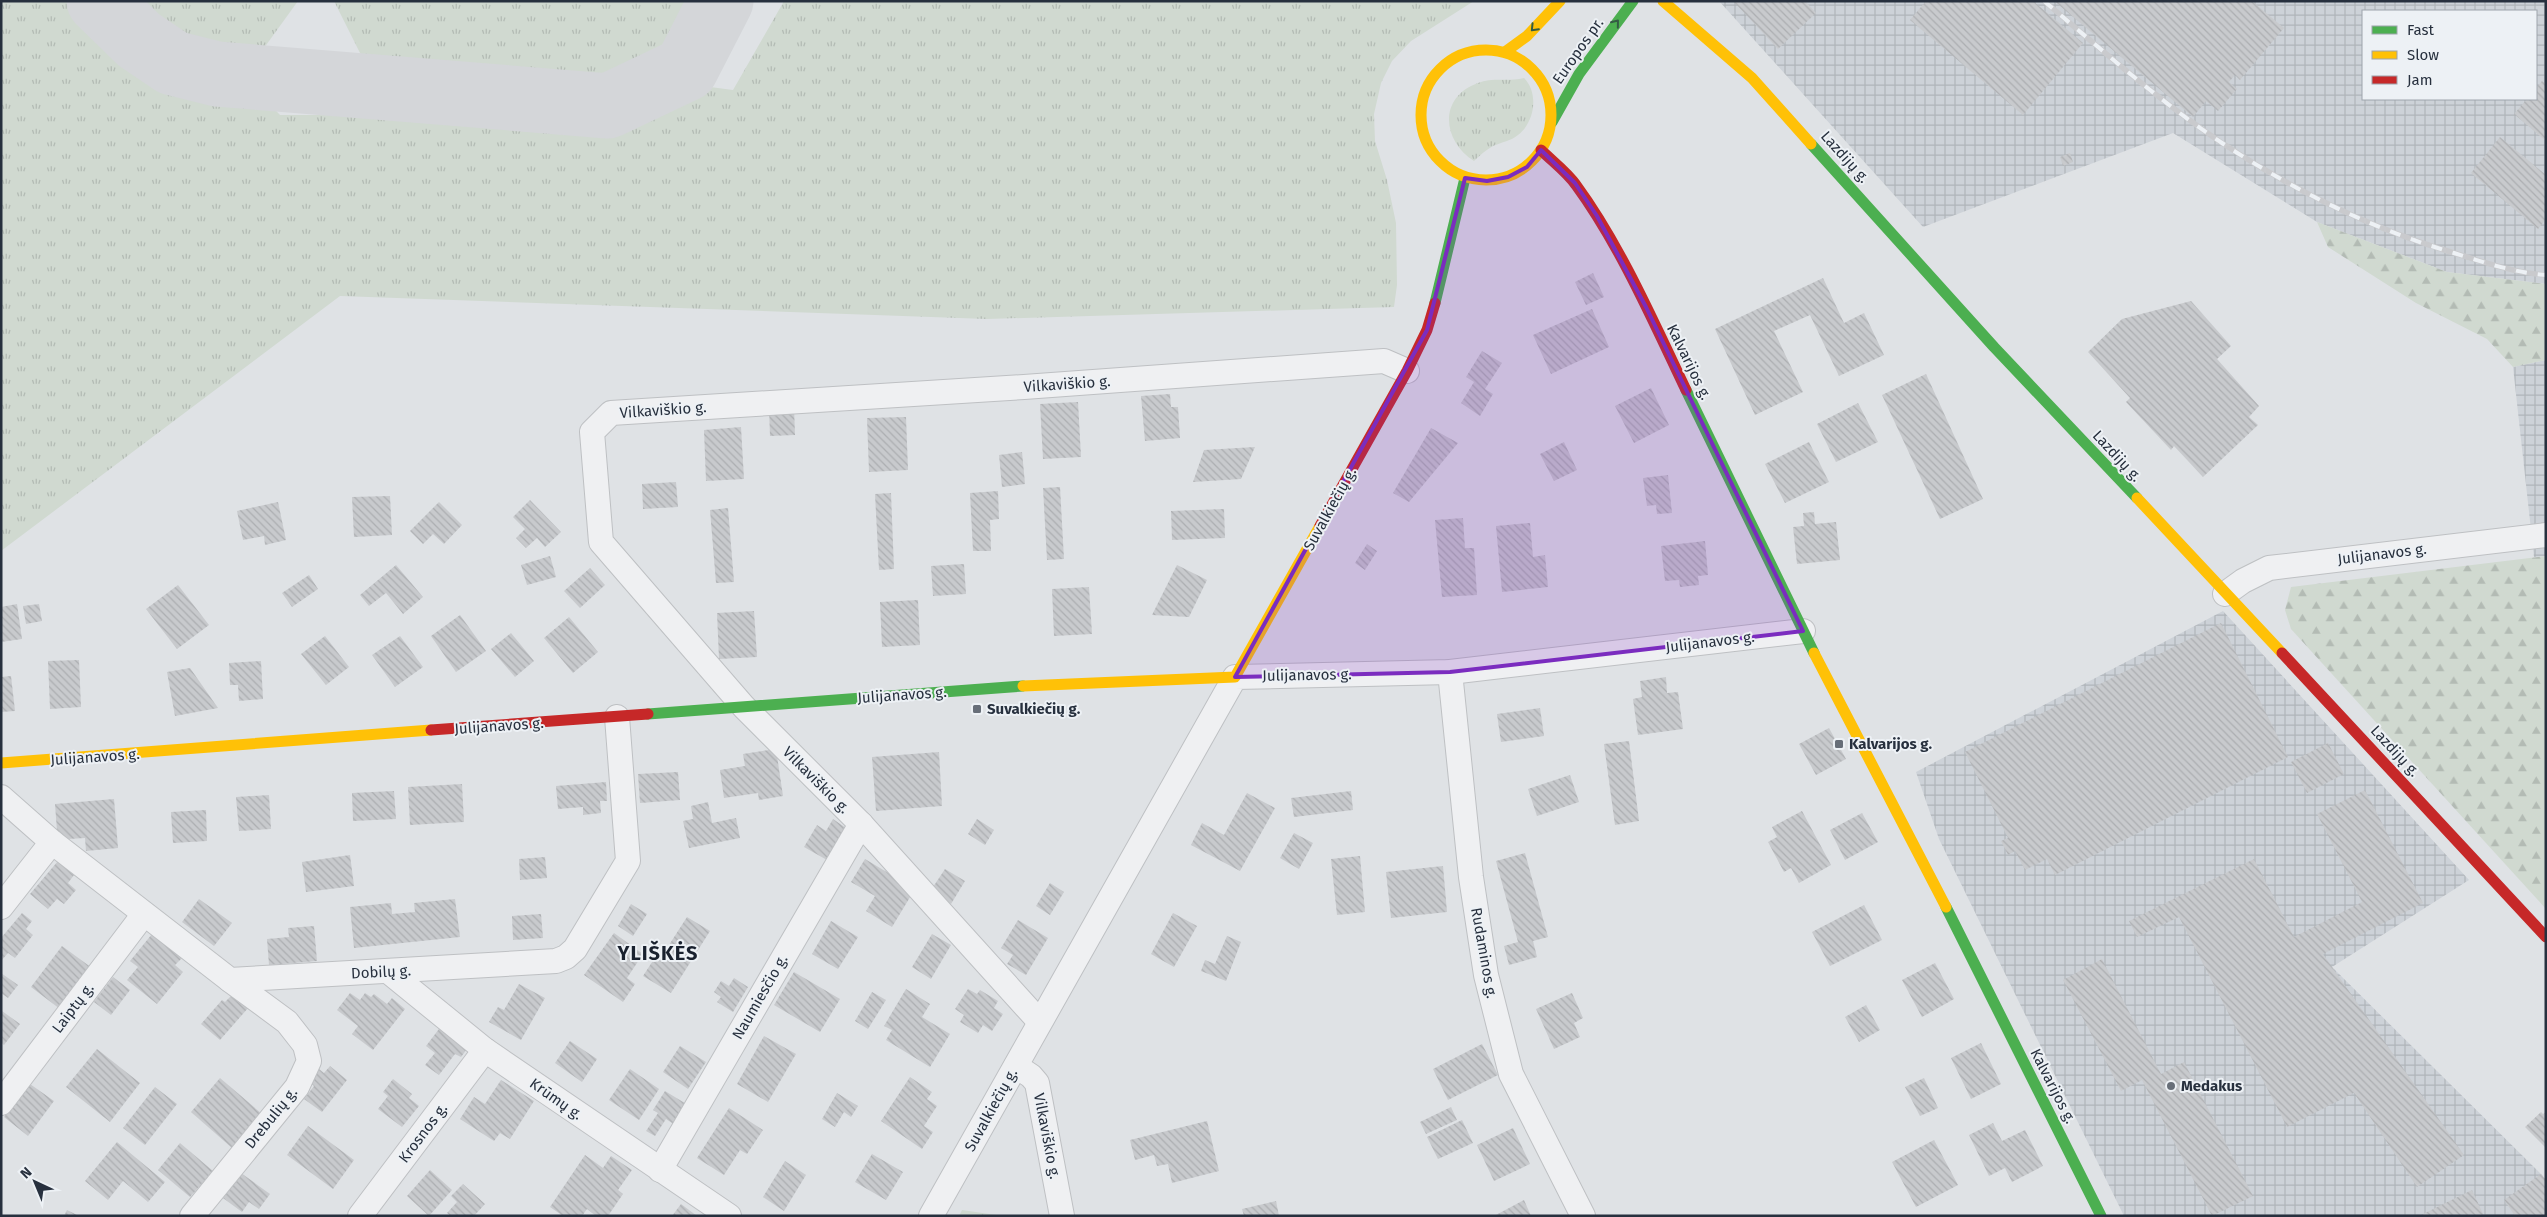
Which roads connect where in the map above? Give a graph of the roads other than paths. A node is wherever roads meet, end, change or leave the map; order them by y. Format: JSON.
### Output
{"nodes":[{"id":1,"x":1560,"y":1,"type":"edge"},
{"id":2,"x":1633,"y":1,"type":"edge"},
{"id":3,"x":1663,"y":1,"type":"edge"},
{"id":4,"x":1505,"y":52,"type":"junction"},
{"id":5,"x":1552,"y":122,"type":"junction"},
{"id":6,"x":1541,"y":150,"type":"junction"},
{"id":7,"x":1465,"y":178,"type":"junction"},
{"id":8,"x":1407,"y":371,"type":"junction"},
{"id":9,"x":2546,"y":535,"type":"edge"},
{"id":10,"x":2226,"y":594,"type":"junction"},
{"id":11,"x":1803,"y":631,"type":"junction"},
{"id":12,"x":1450,"y":672,"type":"junction"},
{"id":13,"x":1235,"y":677,"type":"junction"},
{"id":14,"x":744,"y":707,"type":"junction"},
{"id":15,"x":617,"y":717,"type":"junction"},
{"id":16,"x":1,"y":764,"type":"edge"},
{"id":17,"x":1,"y":797,"type":"edge"},
{"id":18,"x":861,"y":824,"type":"junction"},
{"id":19,"x":52,"y":842,"type":"junction"},
{"id":20,"x":1,"y":907,"type":"edge"},
{"id":21,"x":144,"y":914,"type":"junction"},
{"id":22,"x":2546,"y":938,"type":"edge"},
{"id":23,"x":389,"y":972,"type":"junction"},
{"id":24,"x":230,"y":980,"type":"junction"},
{"id":25,"x":1040,"y":1021,"type":"junction"},
{"id":26,"x":485,"y":1050,"type":"junction"},
{"id":27,"x":1016,"y":1066,"type":"junction"},
{"id":28,"x":1,"y":1103,"type":"edge"},
{"id":29,"x":660,"y":1170,"type":"junction"},
{"id":30,"x":192,"y":1216,"type":"edge"},
{"id":31,"x":360,"y":1216,"type":"edge"},
{"id":32,"x":729,"y":1216,"type":"edge"},
{"id":33,"x":932,"y":1216,"type":"edge"},
{"id":34,"x":1062,"y":1216,"type":"edge"},
{"id":35,"x":1583,"y":1216,"type":"edge"},
{"id":36,"x":2101,"y":1216,"type":"edge"}],
"edges":[{"from":1,"to":4,"type":"main road","one_way":true},
{"from":5,"to":2,"type":"main road","name":"Europos pr.","one_way":true},
{"from":3,"to":10,"type":"main road","name":"Lazdijų g."},
{"from":4,"to":5,"type":"main road","name":"Europos pr."},
{"from":4,"to":7,"type":"main road","name":"Europos pr."},
{"from":5,"to":6,"type":"main road","name":"Europos pr."},
{"from":6,"to":7,"type":"main road","name":"Europos pr."},
{"from":6,"to":11,"type":"main road","name":"Kalvarijos g."},
{"from":7,"to":8,"type":"main road","name":"Suvalkiečių g."},
{"from":8,"to":13,"type":"main road","name":"Suvalkiečių g."},
{"from":8,"to":14,"type":"street","name":"Vilkaviškio g."},
{"from":9,"to":10,"type":"street","name":"Julijanavos g."},
{"from":10,"to":22,"type":"main road","name":"Lazdijų g."},
{"from":11,"to":12,"type":"street","name":"Julijanavos g."},
{"from":11,"to":36,"type":"main road","name":"Kalvarijos g."},
{"from":12,"to":13,"type":"street","name":"Julijanavos g."},
{"from":12,"to":35,"type":"street","name":"Rudaminos g."},
{"from":13,"to":14,"type":"main road","name":"Julijanavos g."},
{"from":13,"to":25,"type":"street","name":"Suvalkiečių g."},
{"from":14,"to":15,"type":"main road","name":"Julijanavos g."},
{"from":14,"to":18,"type":"street","name":"Vilkaviškio g."},
{"from":15,"to":16,"type":"main road","name":"Julijanavos g."},
{"from":15,"to":23,"type":"street","name":"Dobilų g."},
{"from":17,"to":19,"type":"street"},
{"from":18,"to":25,"type":"street","name":"Vilkaviškio g."},
{"from":18,"to":29,"type":"street","name":"Naumiesčio g."},
{"from":19,"to":20,"type":"street"},
{"from":19,"to":21,"type":"street"},
{"from":21,"to":24,"type":"street"},
{"from":21,"to":28,"type":"street","name":"Laiptų g."},
{"from":23,"to":24,"type":"street","name":"Dobilų g."},
{"from":23,"to":26,"type":"street","name":"Krūmų g."},
{"from":24,"to":30,"type":"street","name":"Drebulių g."},
{"from":25,"to":27,"type":"street","name":"Suvalkiečių g."},
{"from":26,"to":29,"type":"street","name":"Krūmų g."},
{"from":26,"to":31,"type":"street","name":"Krosnos g."},
{"from":27,"to":33,"type":"street","name":"Suvalkiečių g."},
{"from":27,"to":34,"type":"street","name":"Vilkaviškio g."},
{"from":29,"to":32,"type":"street","name":"Krūmų g."}]}
